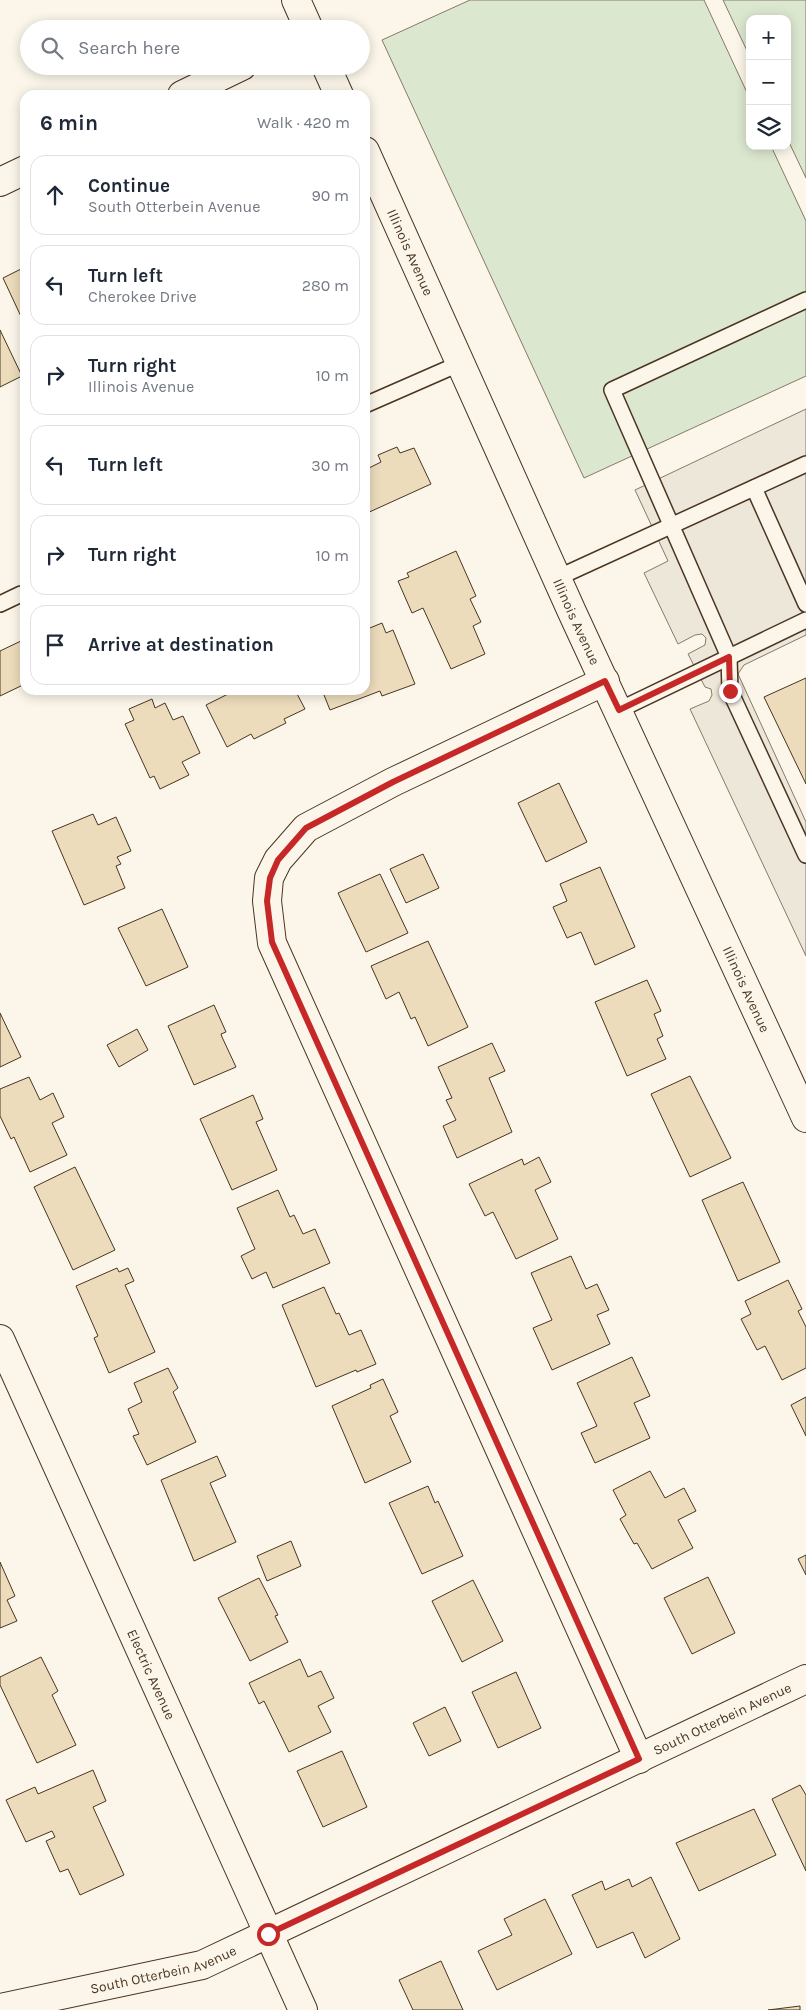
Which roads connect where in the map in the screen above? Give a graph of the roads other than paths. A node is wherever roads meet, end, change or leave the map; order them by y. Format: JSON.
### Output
{"nodes":[{"id":1,"x":296,"y":0,"type":"edge"},
{"id":2,"x":305,"y":20,"type":"edge"},
{"id":3,"x":223,"y":75,"type":"edge"},
{"id":4,"x":330,"y":75,"type":"edge"},
{"id":5,"x":192,"y":90,"type":"edge"},
{"id":6,"x":337,"y":90,"type":"edge"},
{"id":7,"x":370,"y":162,"type":"edge"},
{"id":8,"x":20,"y":172,"type":"edge"},
{"id":9,"x":0,"y":182,"type":"edge"},
{"id":10,"x":806,"y":300,"type":"edge"},
{"id":11,"x":461,"y":362,"type":"junction"},
{"id":12,"x":370,"y":403,"type":"edge"},
{"id":13,"x":806,"y":464,"type":"edge"},
{"id":14,"x":754,"y":488,"type":"junction"},
{"id":15,"x":672,"y":525,"type":"junction"},
{"id":16,"x":557,"y":578,"type":"junction"},
{"id":17,"x":20,"y":594,"type":"edge"},
{"id":18,"x":0,"y":604,"type":"edge"},
{"id":19,"x":806,"y":604,"type":"edge"},
{"id":20,"x":806,"y":620,"type":"edge"},
{"id":21,"x":729,"y":657,"type":"junction"},
{"id":22,"x":605,"y":681,"type":"junction"},
{"id":23,"x":619,"y":710,"type":"junction"},
{"id":24,"x":806,"y":855,"type":"edge"},
{"id":25,"x":806,"y":1118,"type":"edge"},
{"id":26,"x":0,"y":1339,"type":"edge"},
{"id":27,"x":806,"y":1679,"type":"edge"},
{"id":28,"x":639,"y":1759,"type":"junction"},
{"id":29,"x":268,"y":1934,"type":"junction"},
{"id":30,"x":0,"y":2008,"type":"edge"},
{"id":31,"x":303,"y":2010,"type":"edge"}],
"edges":[{"from":1,"to":2,"type":"street"},
{"from":3,"to":5,"type":"street"},
{"from":4,"to":6,"type":"street"},
{"from":7,"to":11,"type":"street","name":"Illinois Avenue"},
{"from":8,"to":9,"type":"street"},
{"from":10,"to":15,"type":"lane"},
{"from":11,"to":12,"type":"lane"},
{"from":11,"to":16,"type":"street","name":"Illinois Avenue"},
{"from":13,"to":14,"type":"lane"},
{"from":14,"to":15,"type":"lane"},
{"from":14,"to":19,"type":"lane"},
{"from":15,"to":16,"type":"lane"},
{"from":15,"to":21,"type":"lane"},
{"from":16,"to":22,"type":"street","name":"Illinois Avenue"},
{"from":17,"to":18,"type":"lane"},
{"from":20,"to":21,"type":"lane"},
{"from":21,"to":23,"type":"lane"},
{"from":21,"to":24,"type":"lane"},
{"from":22,"to":23,"type":"street","name":"Illinois Avenue"},
{"from":22,"to":28,"type":"street"},
{"from":23,"to":25,"type":"street","name":"Illinois Avenue"},
{"from":26,"to":29,"type":"street","name":"Electric Avenue"},
{"from":27,"to":28,"type":"street","name":"South Otterbein Avenue"},
{"from":28,"to":29,"type":"street","name":"South Otterbein Avenue"},
{"from":29,"to":30,"type":"street","name":"South Otterbein Avenue"},
{"from":29,"to":31,"type":"street","name":"Electric Avenue"}]}
